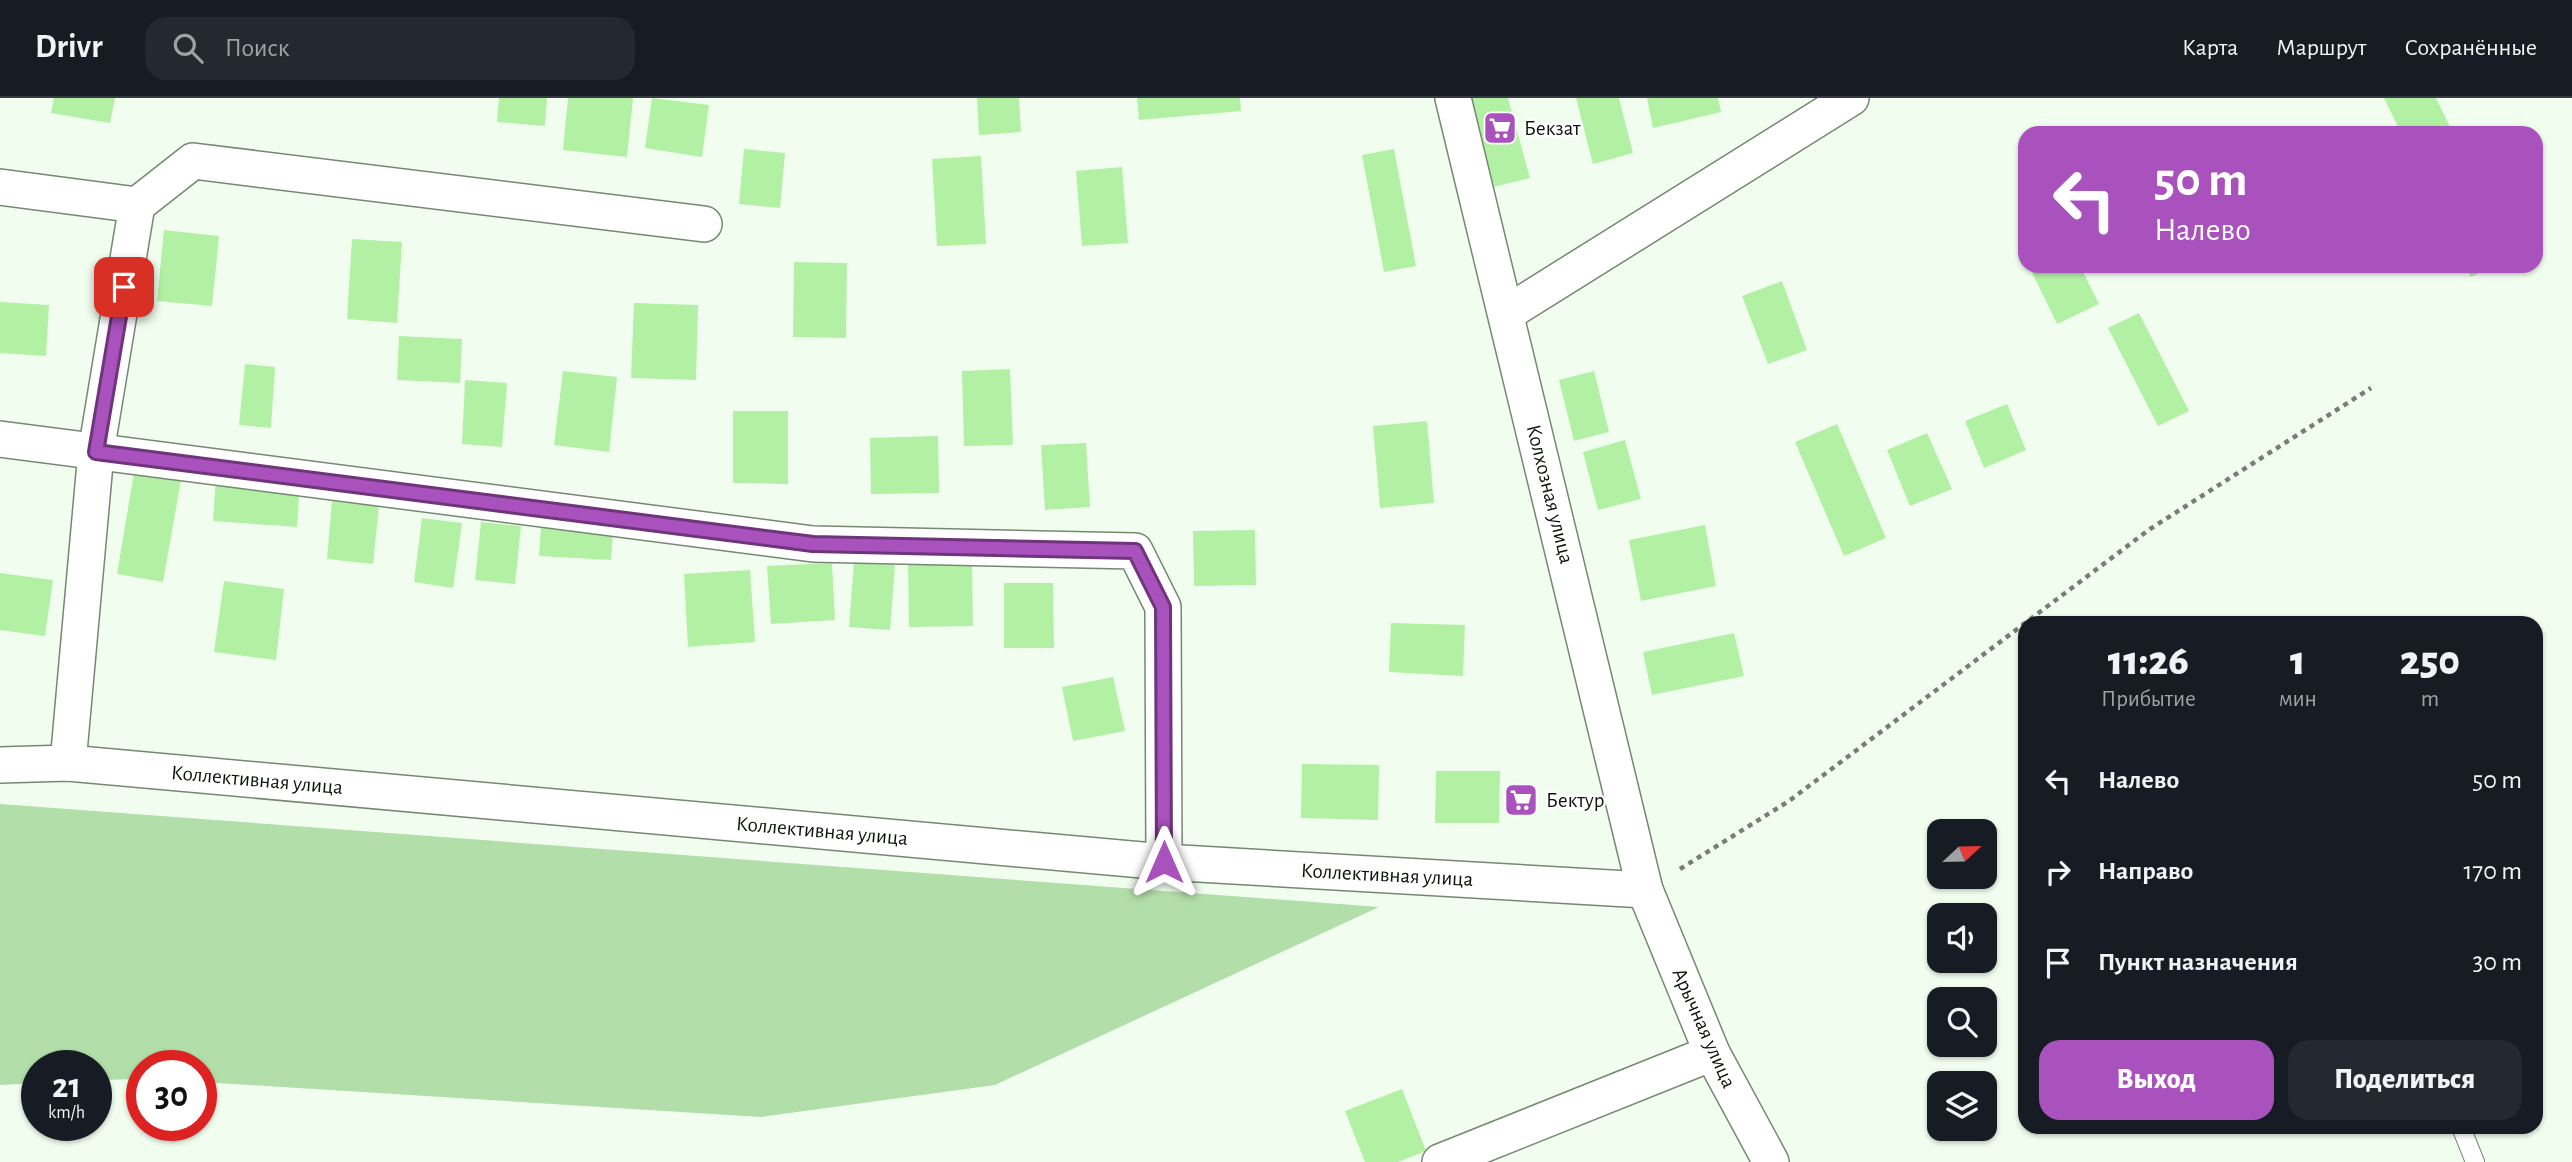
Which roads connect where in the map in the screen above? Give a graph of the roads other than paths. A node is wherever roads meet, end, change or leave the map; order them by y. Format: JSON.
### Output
{"nodes":[{"id":1,"x":1453,"y":98,"type":"edge"},
{"id":2,"x":1851,"y":98,"type":"edge"},
{"id":3,"x":0,"y":187,"type":"edge"},
{"id":4,"x":137,"y":205,"type":"junction"},
{"id":5,"x":704,"y":224,"type":"dead end"},
{"id":6,"x":1507,"y":313,"type":"junction"},
{"id":7,"x":0,"y":439,"type":"edge"},
{"id":8,"x":96,"y":452,"type":"junction"},
{"id":9,"x":68,"y":763,"type":"junction"},
{"id":10,"x":0,"y":765,"type":"edge"},
{"id":11,"x":1164,"y":862,"type":"junction"},
{"id":12,"x":1645,"y":890,"type":"junction"},
{"id":13,"x":1712,"y":1053,"type":"junction"},
{"id":14,"x":2464,"y":1134,"type":"edge"},
{"id":15,"x":1440,"y":1162,"type":"edge"},
{"id":16,"x":1771,"y":1162,"type":"edge"},
{"id":17,"x":2475,"y":1162,"type":"edge"}],
"edges":[{"from":1,"to":6,"type":"street","name":"Колхозная улица"},
{"from":2,"to":6,"type":"street"},
{"from":3,"to":4,"type":"street"},
{"from":4,"to":5,"type":"street"},
{"from":4,"to":8,"type":"street"},
{"from":6,"to":12,"type":"street","name":"Колхозная улица"},
{"from":7,"to":8,"type":"street"},
{"from":8,"to":9,"type":"street"},
{"from":8,"to":11,"type":"street"},
{"from":9,"to":10,"type":"street","name":"Коллективная улица"},
{"from":9,"to":11,"type":"street","name":"Коллективная улица"},
{"from":11,"to":12,"type":"street","name":"Коллективная улица"},
{"from":12,"to":13,"type":"street","name":"Арычная улица"},
{"from":13,"to":15,"type":"street"},
{"from":13,"to":16,"type":"street","name":"Арычная улица"},
{"from":14,"to":17,"type":"lane"}]}
